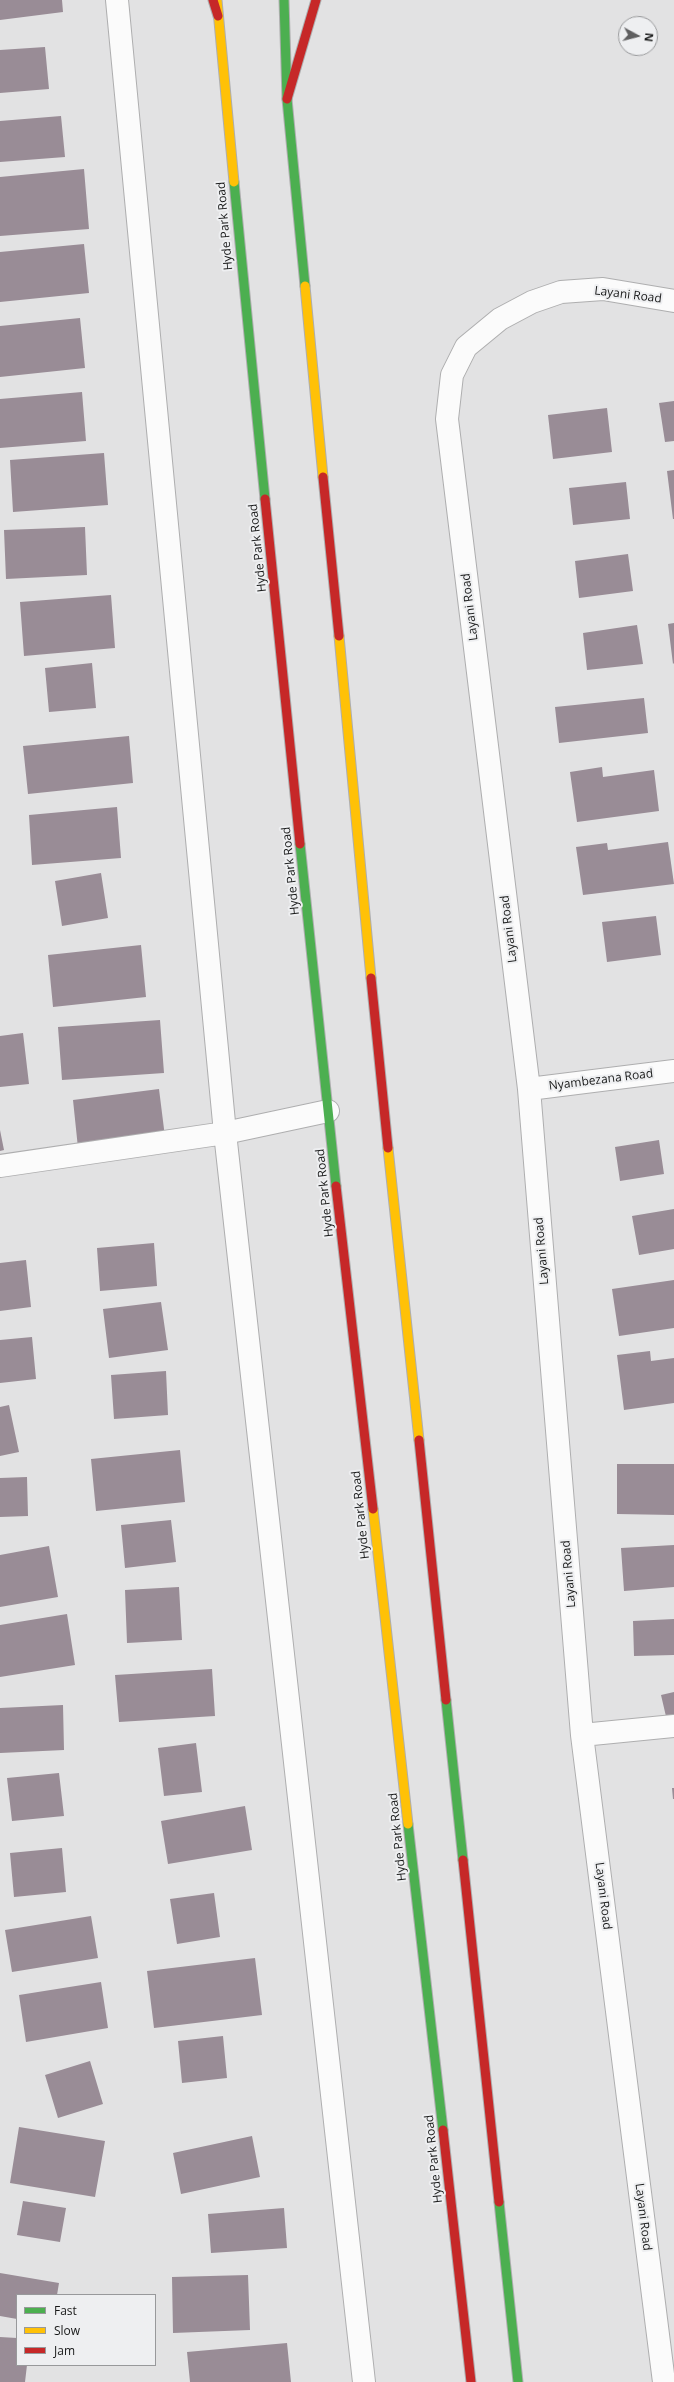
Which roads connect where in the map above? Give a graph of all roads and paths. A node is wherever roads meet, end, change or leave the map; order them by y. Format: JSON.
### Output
{"nodes":[{"id":1,"x":117,"y":0,"type":"edge"},
{"id":2,"x":213,"y":0,"type":"edge"},
{"id":3,"x":217,"y":0,"type":"edge"},
{"id":4,"x":284,"y":0,"type":"edge"},
{"id":5,"x":316,"y":0,"type":"edge"},
{"id":6,"x":218,"y":16,"type":"junction"},
{"id":7,"x":287,"y":99,"type":"junction"},
{"id":8,"x":674,"y":301,"type":"edge"},
{"id":9,"x":674,"y":1071,"type":"edge"},
{"id":10,"x":529,"y":1089,"type":"junction"},
{"id":11,"x":328,"y":1111,"type":"junction"},
{"id":12,"x":224,"y":1133,"type":"junction"},
{"id":13,"x":0,"y":1166,"type":"edge"},
{"id":14,"x":674,"y":1726,"type":"edge"},
{"id":15,"x":582,"y":1735,"type":"junction"},
{"id":16,"x":364,"y":2382,"type":"edge"},
{"id":17,"x":471,"y":2382,"type":"edge"},
{"id":18,"x":518,"y":2382,"type":"edge"},
{"id":19,"x":664,"y":2382,"type":"edge"}],
"edges":[{"from":1,"to":12,"type":"street"},
{"from":2,"to":6,"type":"street"},
{"from":3,"to":6,"type":"street","name":"Hyde Park Road"},
{"from":4,"to":7,"type":"street"},
{"from":5,"to":7,"type":"street"},
{"from":6,"to":11,"type":"street","name":"Hyde Park Road"},
{"from":7,"to":18,"type":"street"},
{"from":8,"to":10,"type":"street","name":"Layani Road"},
{"from":9,"to":10,"type":"street","name":"Nyambezana Road"},
{"from":10,"to":15,"type":"street","name":"Layani Road"},
{"from":11,"to":12,"type":"street"},
{"from":11,"to":17,"type":"street","name":"Hyde Park Road"},
{"from":12,"to":13,"type":"street"},
{"from":12,"to":16,"type":"street"},
{"from":14,"to":15,"type":"street"},
{"from":15,"to":19,"type":"street","name":"Layani Road"}]}
